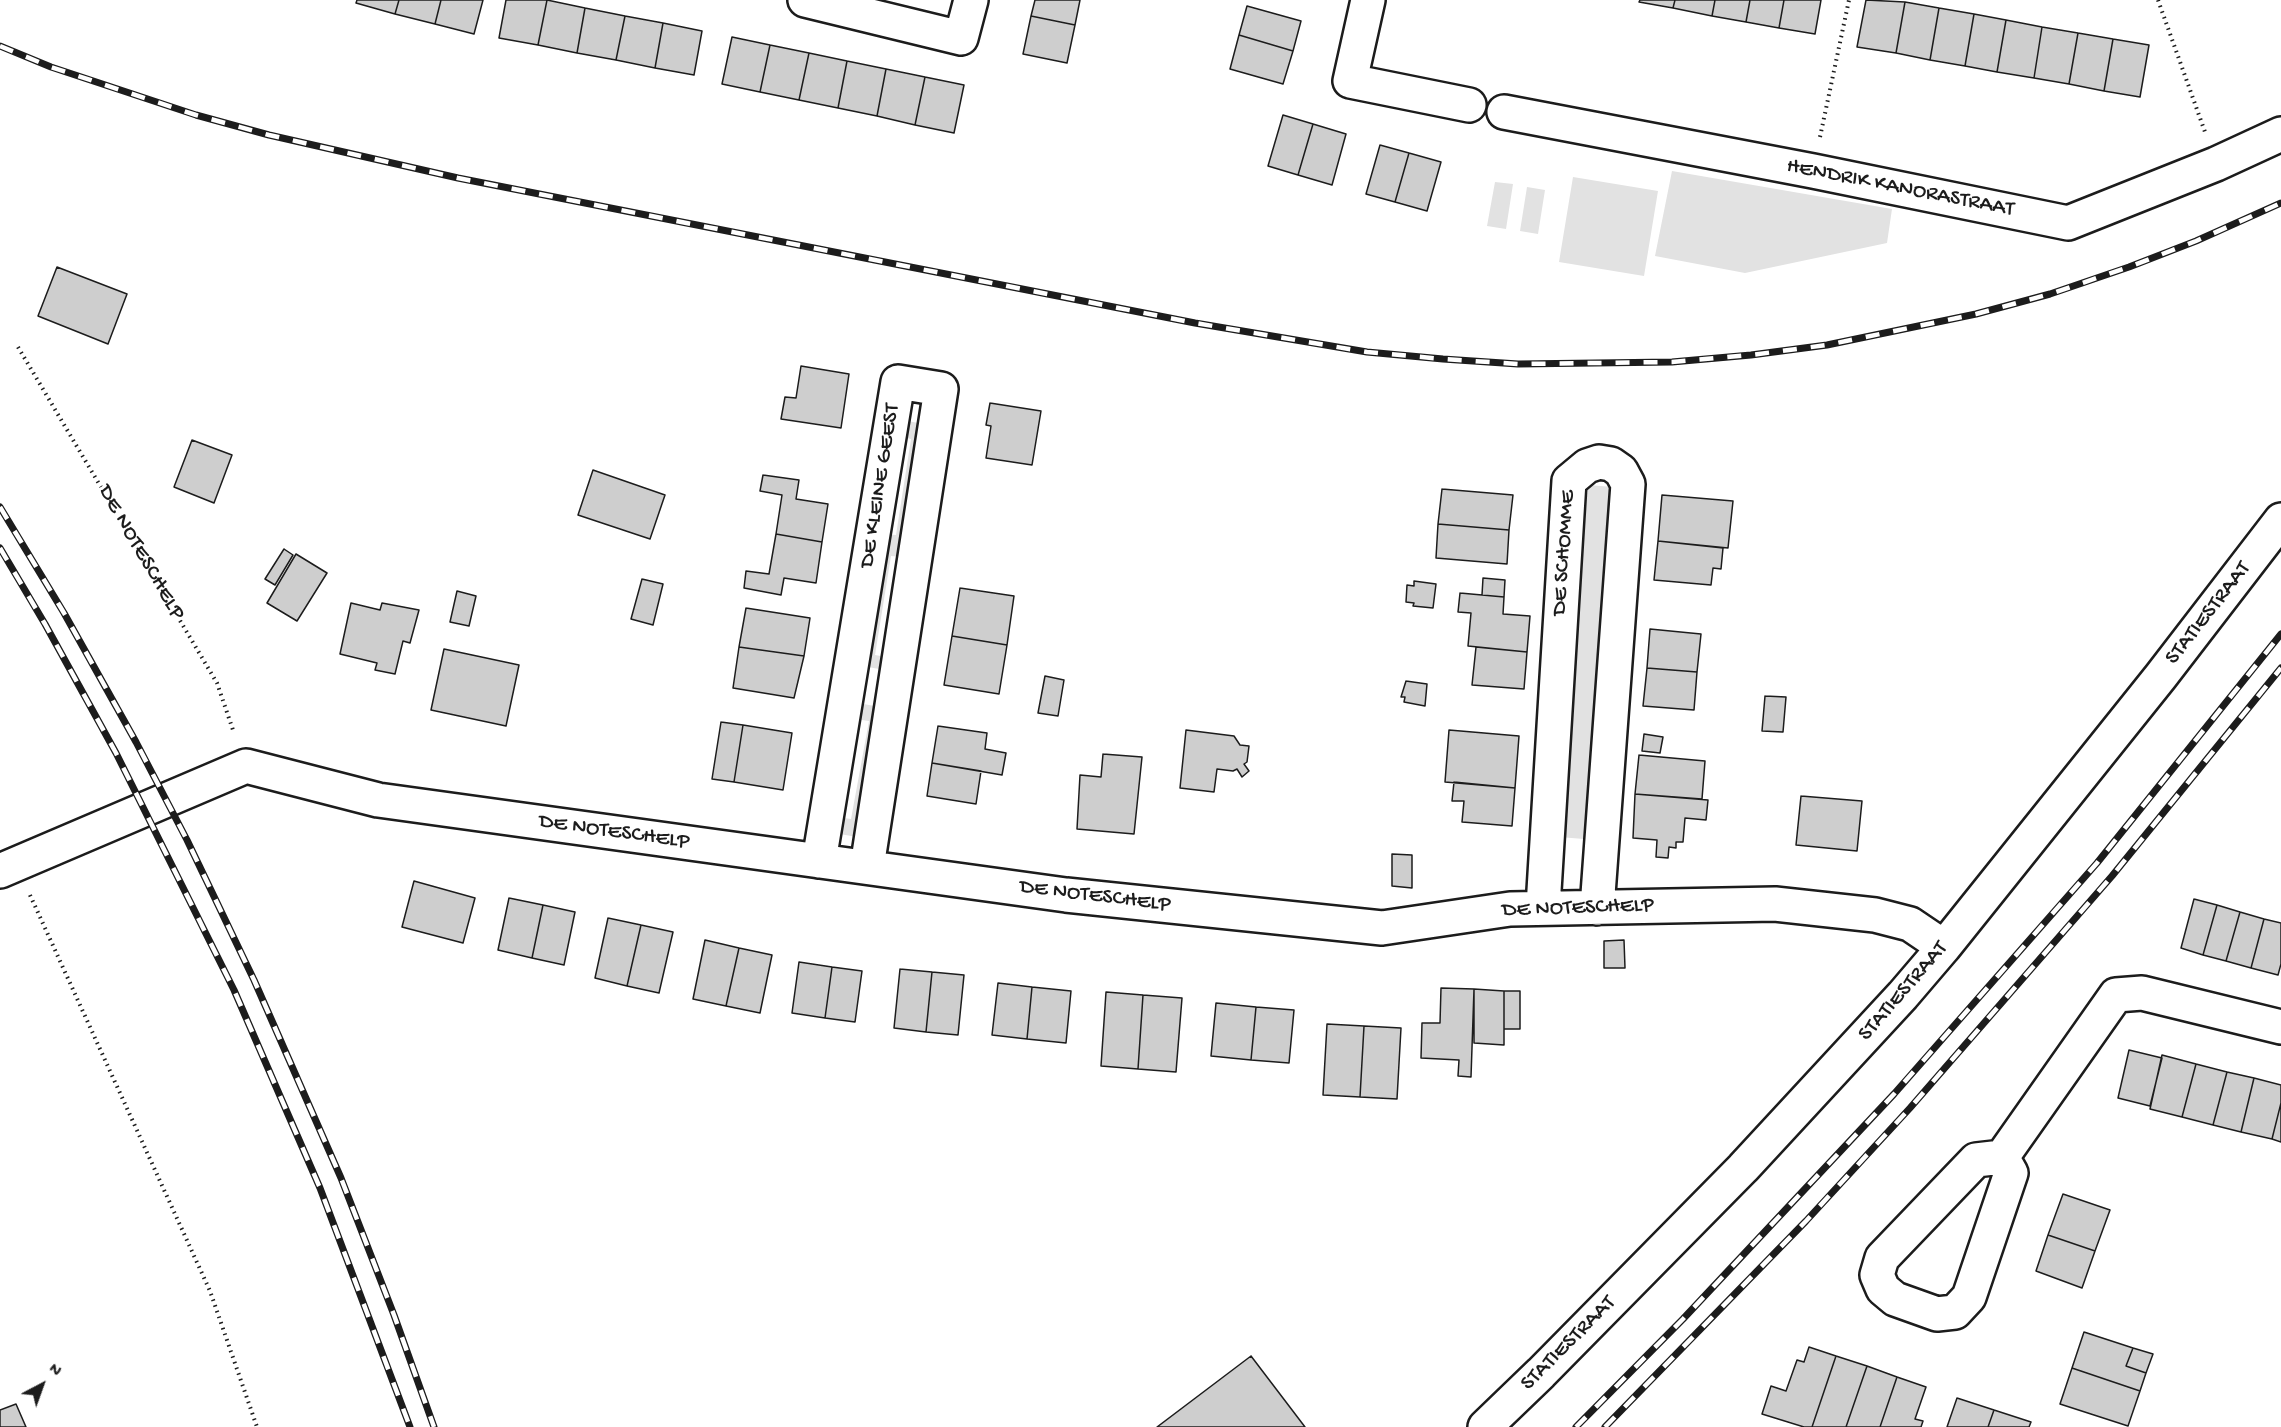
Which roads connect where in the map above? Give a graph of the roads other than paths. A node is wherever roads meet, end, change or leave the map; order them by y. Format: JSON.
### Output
{"nodes":[{"id":1,"x":805,"y":0,"type":"edge"},
{"id":2,"x":971,"y":0,"type":"edge"},
{"id":3,"x":1368,"y":0,"type":"edge"},
{"id":4,"x":1469,"y":105,"type":"dead end"},
{"id":5,"x":1504,"y":112,"type":"dead end"},
{"id":6,"x":2281,"y":134,"type":"edge"},
{"id":7,"x":2281,"y":520,"type":"edge"},
{"id":8,"x":819,"y":861,"type":"junction"},
{"id":9,"x":8,"y":867,"type":"edge"},
{"id":10,"x":867,"y":867,"type":"junction"},
{"id":11,"x":1543,"y":907,"type":"junction"},
{"id":12,"x":1597,"y":908,"type":"junction"},
{"id":13,"x":1944,"y":947,"type":"junction"},
{"id":14,"x":2281,"y":1027,"type":"edge"},
{"id":15,"x":2002,"y":1157,"type":"junction"},
{"id":16,"x":1485,"y":1427,"type":"edge"}],
"edges":[{"from":1,"to":2,"type":"street"},
{"from":3,"to":4,"type":"street"},
{"from":5,"to":6,"type":"street","name":"HENDRIK KANORASTRAAT"},
{"from":7,"to":13,"type":"street","name":"STATIESTRAAT"},
{"from":8,"to":9,"type":"street","name":"DE NOTESCHELP"},
{"from":8,"to":10,"type":"street","name":"DE NOTESCHELP"},
{"from":8,"to":10,"type":"street","name":"DE KLEINE GEEST"},
{"from":10,"to":11,"type":"street","name":"DE NOTESCHELP"},
{"from":11,"to":12,"type":"street","name":"DE NOTESCHELP"},
{"from":11,"to":12,"type":"street","name":"DE SCHOMME"},
{"from":12,"to":13,"type":"street","name":"DE NOTESCHELP"},
{"from":13,"to":16,"type":"street","name":"STATIESTRAAT"},
{"from":14,"to":15,"type":"street"},
{"from":15,"to":15,"type":"street"}]}
